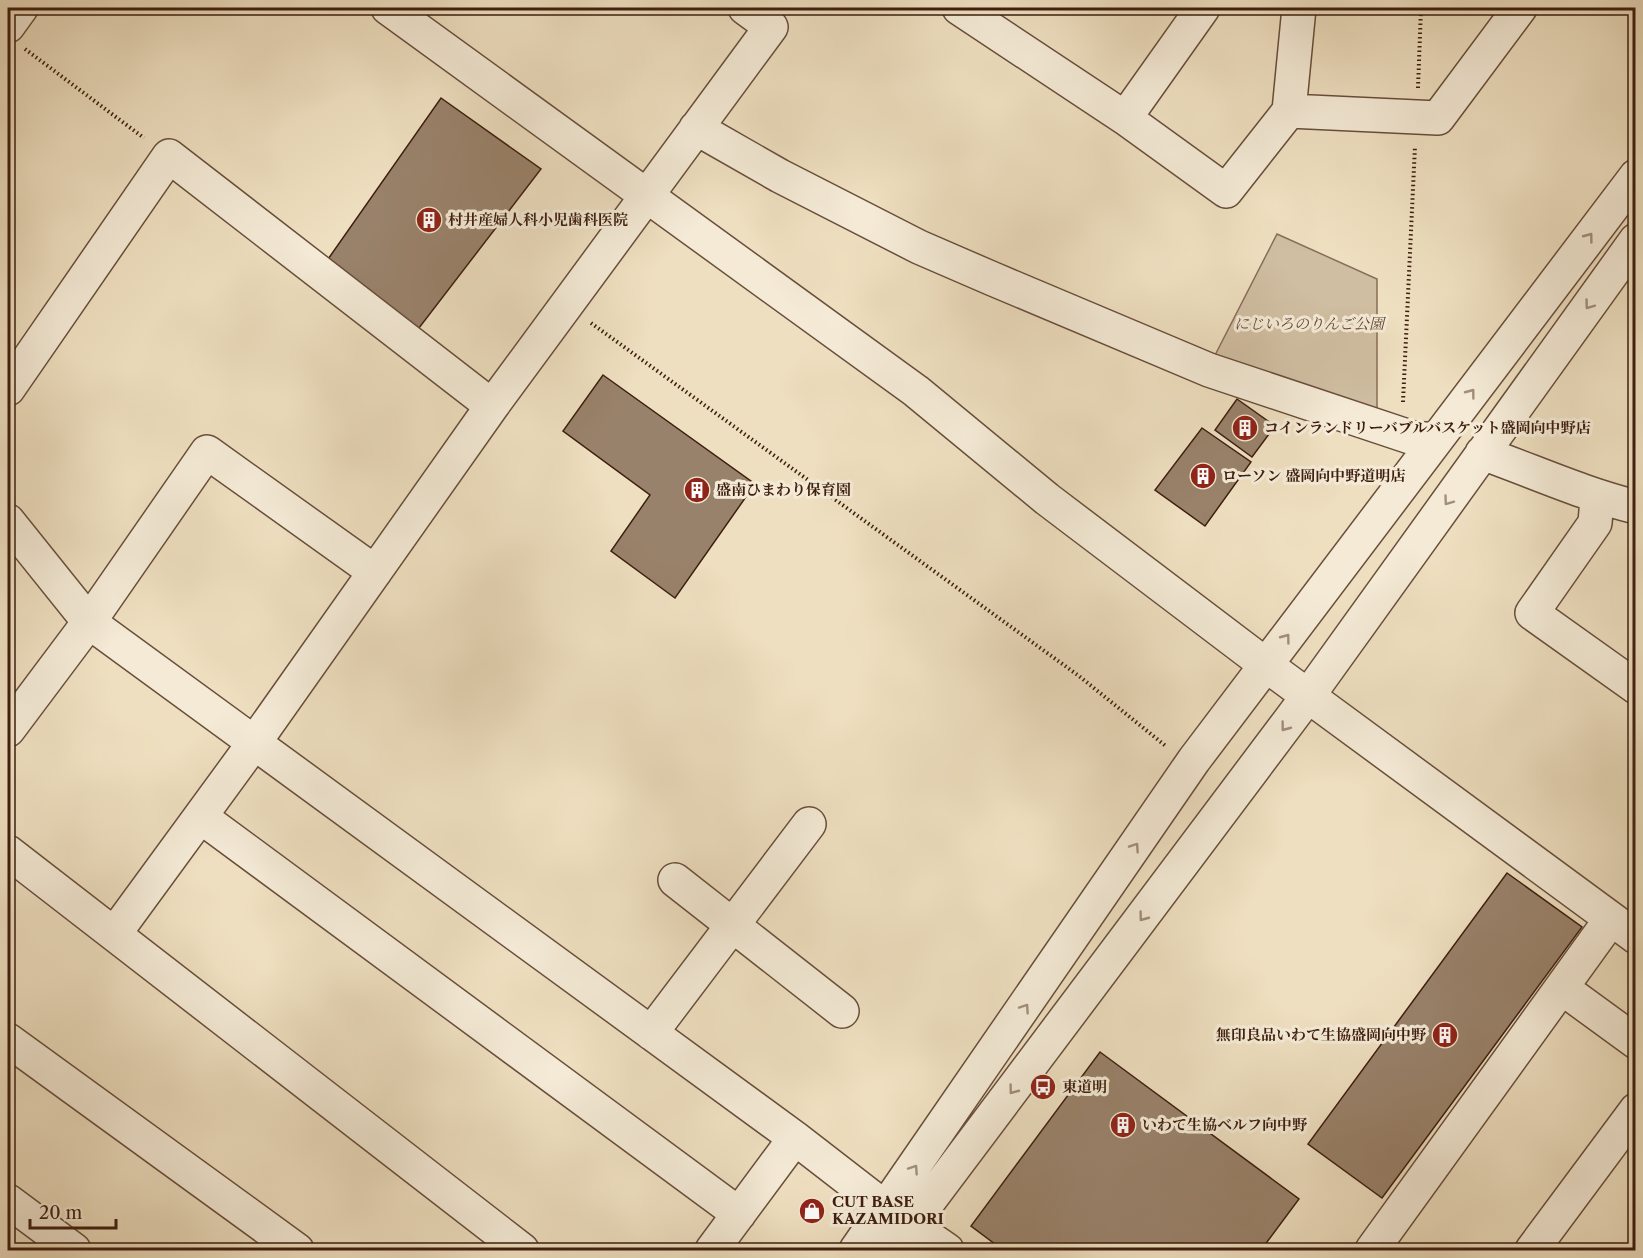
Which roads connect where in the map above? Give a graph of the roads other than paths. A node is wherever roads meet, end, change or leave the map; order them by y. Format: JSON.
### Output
{"nodes":[{"id":1,"x":21,"y":8,"type":"edge"},
{"id":2,"x":388,"y":8,"type":"edge"},
{"id":3,"x":1203,"y":8,"type":"edge"},
{"id":4,"x":1299,"y":8,"type":"edge"},
{"id":5,"x":1520,"y":8,"type":"edge"},
{"id":6,"x":978,"y":13,"type":"edge"},
{"id":7,"x":767,"y":14,"type":"edge"},
{"id":8,"x":16,"y":37,"type":"edge"},
{"id":9,"x":1289,"y":111,"type":"junction"},
{"id":10,"x":1125,"y":118,"type":"junction"},
{"id":11,"x":696,"y":128,"type":"junction"},
{"id":12,"x":1635,"y":176,"type":"edge"},
{"id":13,"x":647,"y":196,"type":"junction"},
{"id":14,"x":1635,"y":240,"type":"edge"},
{"id":15,"x":8,"y":389,"type":"edge"},
{"id":16,"x":492,"y":405,"type":"junction"},
{"id":17,"x":1436,"y":440,"type":"junction"},
{"id":18,"x":1482,"y":453,"type":"junction"},
{"id":19,"x":1597,"y":498,"type":"junction"},
{"id":20,"x":1635,"y":507,"type":"edge"},
{"id":21,"x":8,"y":521,"type":"edge"},
{"id":22,"x":375,"y":572,"type":"junction"},
{"id":23,"x":89,"y":622,"type":"junction"},
{"id":24,"x":1266,"y":665,"type":"junction"},
{"id":25,"x":1635,"y":687,"type":"edge"},
{"id":26,"x":1308,"y":696,"type":"junction"},
{"id":27,"x":8,"y":730,"type":"edge"},
{"id":28,"x":254,"y":743,"type":"junction"},
{"id":29,"x":201,"y":817,"type":"junction"},
{"id":30,"x":809,"y":824,"type":"dead end"},
{"id":31,"x":8,"y":852,"type":"edge"},
{"id":32,"x":675,"y":880,"type":"dead end"},
{"id":33,"x":732,"y":925,"type":"junction"},
{"id":34,"x":1623,"y":928,"type":"edge"},
{"id":35,"x":115,"y":933,"type":"junction"},
{"id":36,"x":1562,"y":988,"type":"junction"},
{"id":37,"x":842,"y":1011,"type":"dead end"},
{"id":38,"x":651,"y":1033,"type":"junction"},
{"id":39,"x":8,"y":1040,"type":"edge"},
{"id":40,"x":1635,"y":1042,"type":"edge"},
{"id":41,"x":1635,"y":1110,"type":"edge"},
{"id":42,"x":795,"y":1138,"type":"junction"},
{"id":43,"x":8,"y":1201,"type":"edge"},
{"id":44,"x":739,"y":1214,"type":"junction"},
{"id":45,"x":897,"y":1228,"type":"edge"},
{"id":46,"x":74,"y":1251,"type":"edge"},
{"id":47,"x":297,"y":1251,"type":"edge"},
{"id":48,"x":522,"y":1251,"type":"edge"},
{"id":49,"x":712,"y":1251,"type":"edge"},
{"id":50,"x":856,"y":1251,"type":"edge"},
{"id":51,"x":947,"y":1251,"type":"edge"},
{"id":52,"x":1372,"y":1251,"type":"edge"},
{"id":53,"x":1532,"y":1251,"type":"edge"}],
"edges":[{"from":1,"to":8,"type":"street"},
{"from":2,"to":13,"type":"street"},
{"from":3,"to":10,"type":"street"},
{"from":4,"to":9,"type":"street"},
{"from":5,"to":9,"type":"street"},
{"from":6,"to":10,"type":"street"},
{"from":7,"to":11,"type":"street"},
{"from":9,"to":10,"type":"street"},
{"from":11,"to":13,"type":"street"},
{"from":11,"to":17,"type":"street"},
{"from":17,"to":12,"type":"street","one_way":true},
{"from":13,"to":16,"type":"street"},
{"from":13,"to":24,"type":"street"},
{"from":14,"to":18,"type":"street","one_way":true},
{"from":15,"to":16,"type":"street"},
{"from":16,"to":22,"type":"street"},
{"from":24,"to":17,"type":"street","one_way":true},
{"from":18,"to":19,"type":"street"},
{"from":18,"to":26,"type":"street","one_way":true},
{"from":19,"to":20,"type":"street"},
{"from":19,"to":25,"type":"street"},
{"from":21,"to":23,"type":"street"},
{"from":22,"to":23,"type":"street"},
{"from":22,"to":28,"type":"street"},
{"from":23,"to":27,"type":"street"},
{"from":23,"to":28,"type":"street"},
{"from":24,"to":26,"type":"street"},
{"from":45,"to":24,"type":"street","one_way":true},
{"from":26,"to":34,"type":"street"},
{"from":26,"to":45,"type":"street","one_way":true},
{"from":28,"to":29,"type":"street"},
{"from":28,"to":38,"type":"street"},
{"from":29,"to":35,"type":"street"},
{"from":29,"to":44,"type":"street"},
{"from":30,"to":33,"type":"street"},
{"from":31,"to":35,"type":"street"},
{"from":32,"to":33,"type":"street"},
{"from":33,"to":37,"type":"street"},
{"from":33,"to":38,"type":"street"},
{"from":34,"to":36,"type":"street"},
{"from":35,"to":48,"type":"street"},
{"from":36,"to":40,"type":"street"},
{"from":36,"to":52,"type":"street"},
{"from":38,"to":42,"type":"street"},
{"from":39,"to":47,"type":"street"},
{"from":41,"to":53,"type":"street"},
{"from":42,"to":44,"type":"street"},
{"from":42,"to":45,"type":"street"},
{"from":43,"to":46,"type":"street"},
{"from":44,"to":49,"type":"street"},
{"from":45,"to":50,"type":"street"},
{"from":45,"to":51,"type":"street"}]}
